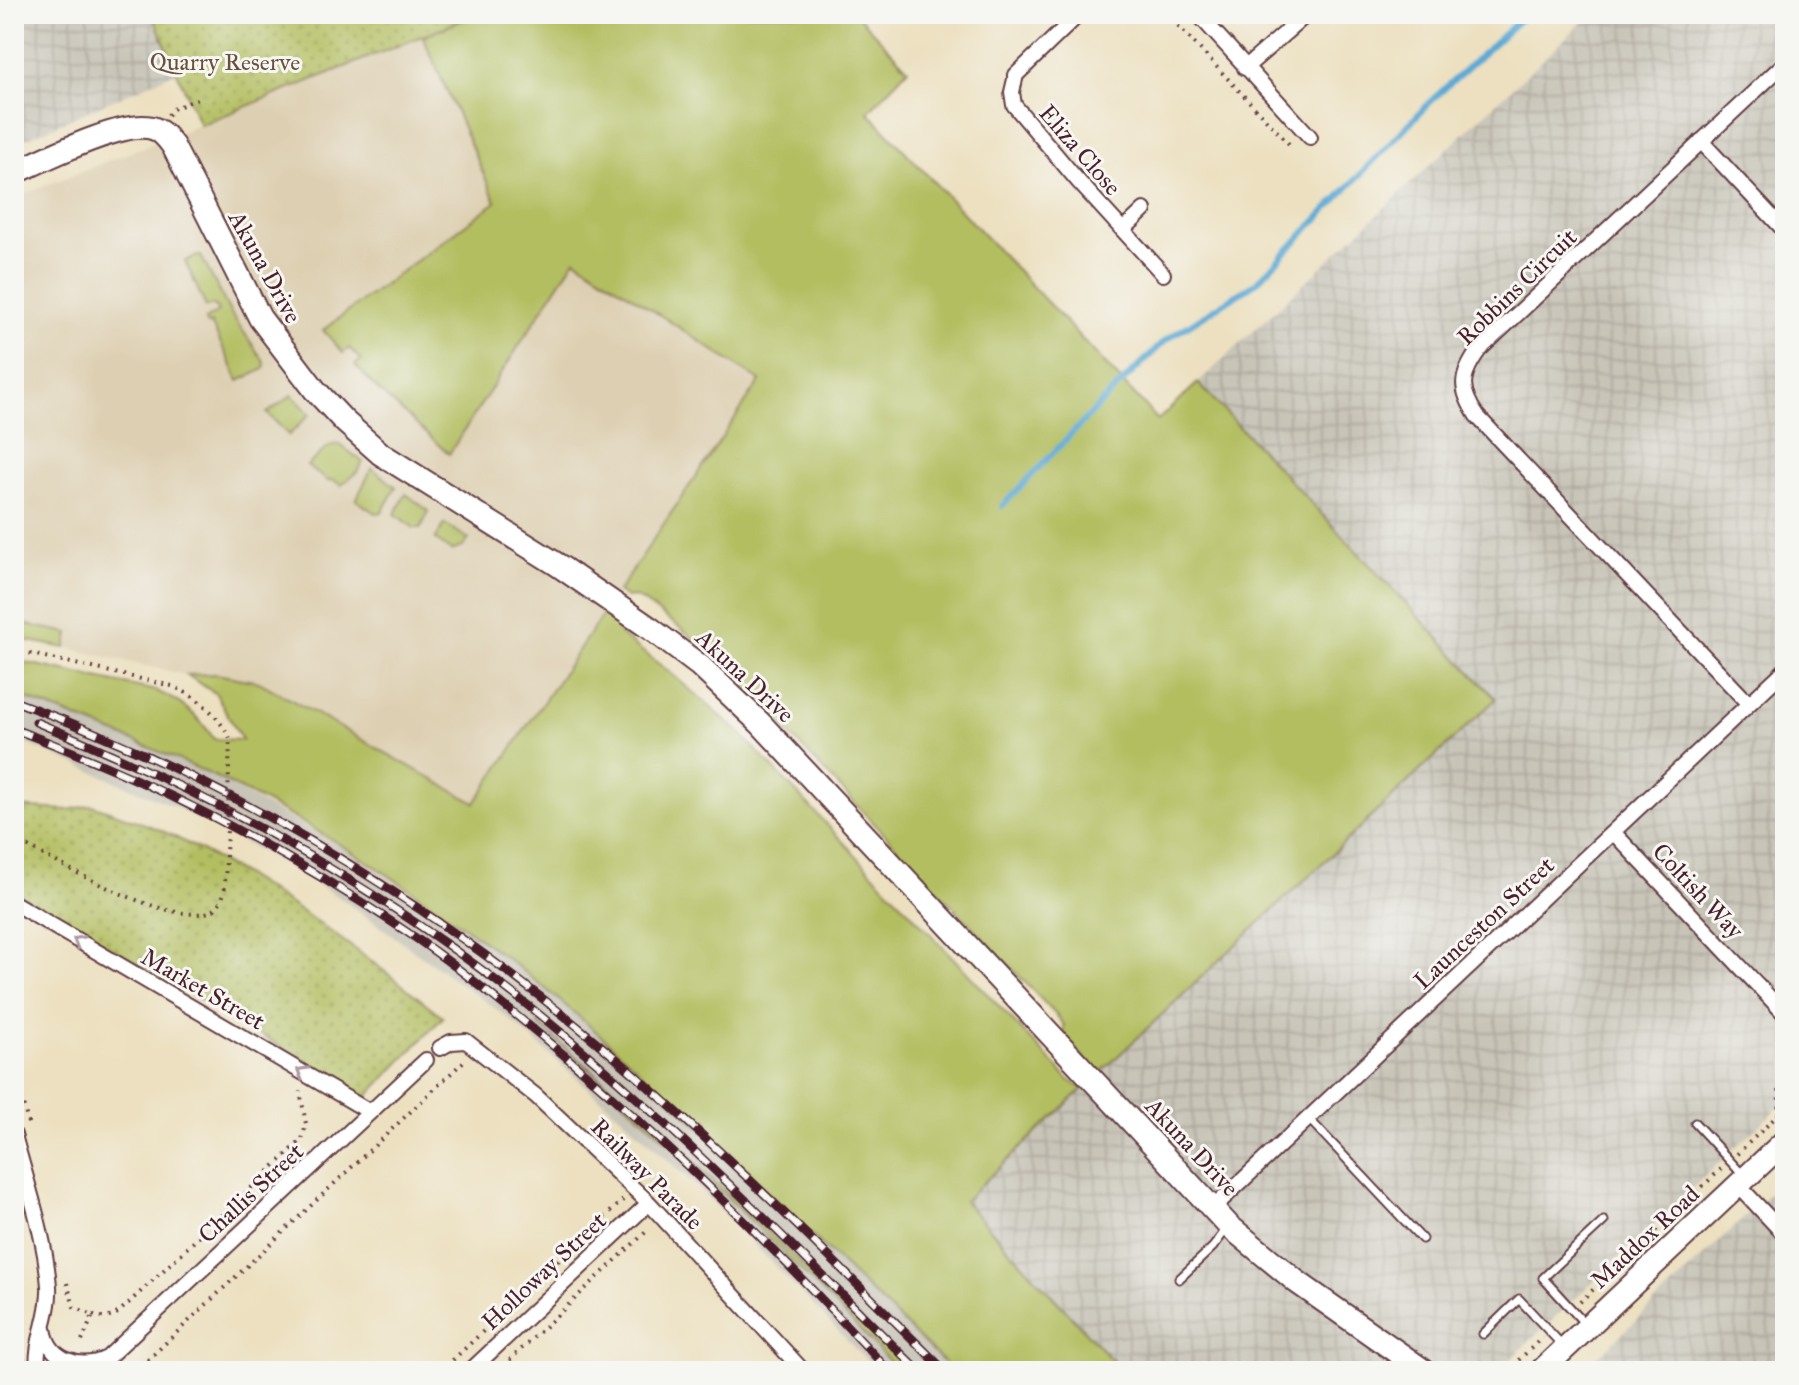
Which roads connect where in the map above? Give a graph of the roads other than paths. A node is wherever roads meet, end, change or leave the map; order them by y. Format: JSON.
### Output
{"nodes":[{"id":1,"x":1079,"y":14,"type":"edge"},
{"id":2,"x":1198,"y":14,"type":"edge"},
{"id":3,"x":1307,"y":14,"type":"edge"},
{"id":4,"x":1785,"y":63,"type":"edge"},
{"id":5,"x":1245,"y":68,"type":"junction"},
{"id":6,"x":1310,"y":137,"type":"dead end"},
{"id":7,"x":1701,"y":141,"type":"junction"},
{"id":8,"x":14,"y":173,"type":"edge"},
{"id":9,"x":1144,"y":210,"type":"dead end"},
{"id":10,"x":1123,"y":230,"type":"junction"},
{"id":11,"x":1785,"y":231,"type":"edge"},
{"id":12,"x":1163,"y":274,"type":"dead end"},
{"id":13,"x":1785,"y":670,"type":"edge"},
{"id":14,"x":1749,"y":704,"type":"junction"},
{"id":15,"x":1613,"y":832,"type":"junction"},
{"id":16,"x":14,"y":903,"type":"edge"},
{"id":17,"x":1785,"y":1014,"type":"edge"},
{"id":18,"x":440,"y":1048,"type":"road end"},
{"id":19,"x":426,"y":1060,"type":"dead end"},
{"id":20,"x":370,"y":1112,"type":"junction"},
{"id":21,"x":1309,"y":1119,"type":"junction"},
{"id":22,"x":1695,"y":1123,"type":"dead end"},
{"id":23,"x":14,"y":1135,"type":"edge"},
{"id":24,"x":1785,"y":1141,"type":"edge"},
{"id":25,"x":1738,"y":1175,"type":"junction"},
{"id":26,"x":649,"y":1203,"type":"junction"},
{"id":27,"x":1213,"y":1208,"type":"junction"},
{"id":28,"x":1604,"y":1221,"type":"dead end"},
{"id":29,"x":1229,"y":1226,"type":"junction"},
{"id":30,"x":1785,"y":1235,"type":"edge"},
{"id":31,"x":1422,"y":1239,"type":"dead end"},
{"id":32,"x":1179,"y":1279,"type":"dead end"},
{"id":33,"x":44,"y":1324,"type":"junction"},
{"id":34,"x":1588,"y":1327,"type":"junction"},
{"id":35,"x":1483,"y":1334,"type":"dead end"},
{"id":36,"x":1565,"y":1349,"type":"junction"},
{"id":37,"x":14,"y":1350,"type":"edge"},
{"id":38,"x":107,"y":1358,"type":"junction"},
{"id":39,"x":19,"y":1371,"type":"edge"},
{"id":40,"x":38,"y":1371,"type":"edge"},
{"id":41,"x":87,"y":1371,"type":"edge"},
{"id":42,"x":97,"y":1371,"type":"edge"},
{"id":43,"x":470,"y":1371,"type":"edge"},
{"id":44,"x":803,"y":1371,"type":"edge"},
{"id":45,"x":1424,"y":1371,"type":"edge"},
{"id":46,"x":1541,"y":1371,"type":"edge"}],
"edges":[{"from":1,"to":10,"type":"street","name":"Eliza Close"},
{"from":2,"to":5,"type":"street"},
{"from":3,"to":5,"type":"street"},
{"from":4,"to":7,"type":"street","name":"Robbins Circuit"},
{"from":5,"to":6,"type":"street"},
{"from":7,"to":11,"type":"street"},
{"from":7,"to":14,"type":"street","name":"Robbins Circuit"},
{"from":8,"to":27,"type":"street","name":"Akuna Drive"},
{"from":9,"to":10,"type":"street"},
{"from":10,"to":12,"type":"street","name":"Eliza Close"},
{"from":13,"to":14,"type":"street","name":"Launceston Street"},
{"from":14,"to":15,"type":"street","name":"Launceston Street"},
{"from":15,"to":17,"type":"street","name":"Coltish Way"},
{"from":15,"to":21,"type":"street","name":"Launceston Street"},
{"from":20,"to":16,"type":"street","name":"Market Street","one_way":true},
{"from":18,"to":26,"type":"street","name":"Railway Parade"},
{"from":19,"to":20,"type":"street","name":"Challis Street"},
{"from":20,"to":38,"type":"street","name":"Challis Street"},
{"from":21,"to":27,"type":"street","name":"Launceston Street"},
{"from":21,"to":31,"type":"lane"},
{"from":22,"to":25,"type":"lane"},
{"from":23,"to":33,"type":"street"},
{"from":24,"to":25,"type":"street","name":"Maddox Road"},
{"from":25,"to":30,"type":"street"},
{"from":25,"to":34,"type":"street","name":"Maddox Road"},
{"from":26,"to":43,"type":"street","name":"Holloway Street"},
{"from":26,"to":44,"type":"street","name":"Railway Parade"},
{"from":27,"to":29,"type":"street","name":"Akuna Drive"},
{"from":28,"to":34,"type":"lane"},
{"from":29,"to":32,"type":"lane"},
{"from":29,"to":45,"type":"street","name":"Akuna Drive"},
{"from":33,"to":38,"type":"street"},
{"from":33,"to":40,"type":"street"},
{"from":34,"to":36,"type":"street","name":"Maddox Road"},
{"from":35,"to":36,"type":"lane"},
{"from":36,"to":46,"type":"street","name":"Maddox Road"},
{"from":37,"to":39,"type":"street"},
{"from":38,"to":41,"type":"street","name":"Challis Street"},
{"from":38,"to":42,"type":"street","name":"Challis Street"}]}
